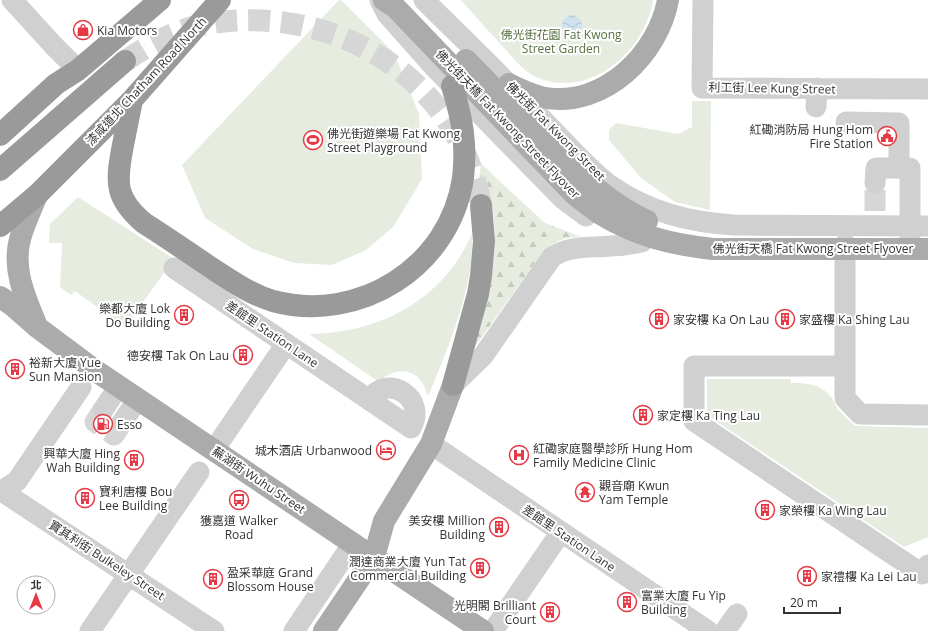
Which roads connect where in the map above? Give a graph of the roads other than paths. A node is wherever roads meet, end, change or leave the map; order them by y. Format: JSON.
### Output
{"nodes":[{"id":1,"x":12,"y":0,"type":"edge"},
{"id":2,"x":160,"y":0,"type":"edge"},
{"id":3,"x":220,"y":0,"type":"edge"},
{"id":4,"x":380,"y":0,"type":"edge"},
{"id":5,"x":384,"y":0,"type":"edge"},
{"id":6,"x":408,"y":0,"type":"edge"},
{"id":7,"x":424,"y":0,"type":"edge"},
{"id":8,"x":668,"y":0,"type":"edge"},
{"id":9,"x":703,"y":0,"type":"edge"},
{"id":10,"x":125,"y":61,"type":"tunnel mouth"},
{"id":11,"x":78,"y":70,"type":"junction"},
{"id":12,"x":509,"y":84,"type":"junction"},
{"id":13,"x":452,"y":86,"type":"junction"},
{"id":14,"x":883,"y":89,"type":"junction"},
{"id":15,"x":928,"y":89,"type":"edge"},
{"id":16,"x":132,"y":100,"type":"junction"},
{"id":17,"x":846,"y":122,"type":"dead end"},
{"id":18,"x":882,"y":122,"type":"junction"},
{"id":19,"x":524,"y":131,"type":"junction"},
{"id":20,"x":0,"y":135,"type":"edge"},
{"id":21,"x":899,"y":168,"type":"junction"},
{"id":22,"x":0,"y":170,"type":"edge"},
{"id":23,"x":875,"y":183,"type":"tunnel mouth"},
{"id":24,"x":37,"y":195,"type":"junction"},
{"id":25,"x":0,"y":206,"type":"edge"},
{"id":26,"x":480,"y":206,"type":"tunnel mouth"},
{"id":27,"x":875,"y":219,"type":"junction"},
{"id":28,"x":0,"y":226,"type":"edge"},
{"id":29,"x":919,"y":226,"type":"edge"},
{"id":30,"x":928,"y":238,"type":"edge"},
{"id":31,"x":642,"y":242,"type":"junction"},
{"id":32,"x":845,"y":248,"type":"junction"},
{"id":33,"x":922,"y":251,"type":"edge"},
{"id":34,"x":874,"y":252,"type":"junction"},
{"id":35,"x":174,"y":268,"type":"dead end"},
{"id":36,"x":0,"y":297,"type":"edge"},
{"id":37,"x":37,"y":327,"type":"junction"},
{"id":38,"x":286,"y":344,"type":"junction"},
{"id":39,"x":845,"y":366,"type":"junction"},
{"id":40,"x":453,"y":385,"type":"junction"},
{"id":41,"x":119,"y":386,"type":"junction"},
{"id":42,"x":81,"y":387,"type":"dead end"},
{"id":43,"x":138,"y":399,"type":"junction"},
{"id":44,"x":369,"y":400,"type":"dead end"},
{"id":45,"x":104,"y":410,"type":"tunnel mouth"},
{"id":46,"x":928,"y":415,"type":"edge"},
{"id":47,"x":123,"y":422,"type":"tunnel mouth"},
{"id":48,"x":431,"y":444,"type":"junction"},
{"id":49,"x":214,"y":450,"type":"junction"},
{"id":50,"x":199,"y":472,"type":"dead end"},
{"id":51,"x":0,"y":491,"type":"edge"},
{"id":52,"x":561,"y":532,"type":"junction"},
{"id":53,"x":352,"y":543,"type":"junction"},
{"id":54,"x":374,"y":557,"type":"junction"},
{"id":55,"x":928,"y":565,"type":"edge"},
{"id":56,"x":129,"y":575,"type":"junction"},
{"id":57,"x":737,"y":614,"type":"dead end"},
{"id":58,"x":90,"y":631,"type":"edge"},
{"id":59,"x":214,"y":631,"type":"edge"},
{"id":60,"x":294,"y":631,"type":"edge"},
{"id":61,"x":324,"y":631,"type":"edge"},
{"id":62,"x":483,"y":631,"type":"edge"},
{"id":63,"x":493,"y":631,"type":"edge"},
{"id":64,"x":708,"y":631,"type":"edge"},
{"id":65,"x":725,"y":631,"type":"edge"}],
"edges":[{"from":1,"to":11,"type":"street"},
{"from":2,"to":11,"type":"highway"},
{"from":3,"to":16,"type":"highway","name":"漆咸道北 Chatham Road North"},
{"from":4,"to":13,"type":"street"},
{"from":5,"to":19,"type":"main road","name":"佛光街天橋 Fat Kwong Street Flyover"},
{"from":6,"to":19,"type":"main road","name":"佛光街天橋 Fat Kwong Street Flyover"},
{"from":7,"to":12,"type":"street","name":"佛光街 Fat Kwong Street"},
{"from":8,"to":12,"type":"main road"},
{"from":9,"to":14,"type":"street","name":"利工街 Lee Kung Street"},
{"from":10,"to":22,"type":"highway"},
{"from":11,"to":20,"type":"highway"},
{"from":12,"to":27,"type":"street","name":"佛光街 Fat Kwong Street"},
{"from":13,"to":16,"type":"highway"},
{"from":13,"to":31,"type":"street"},
{"from":14,"to":15,"type":"street","name":"利工街 Lee Kung Street"},
{"from":14,"to":18,"type":"street"},
{"from":16,"to":24,"type":"highway","name":"漆咸道北 Chatham Road North"},
{"from":17,"to":18,"type":"street"},
{"from":18,"to":21,"type":"street"},
{"from":19,"to":30,"type":"main road","name":"佛光街天橋 Fat Kwong Street Flyover"},
{"from":19,"to":33,"type":"main road","name":"佛光街天橋 Fat Kwong Street Flyover"},
{"from":21,"to":23,"type":"street"},
{"from":21,"to":29,"type":"street"},
{"from":24,"to":25,"type":"highway","name":"漆咸道北 Chatham Road North"},
{"from":24,"to":28,"type":"highway","name":"漆咸道北 Chatham Road North"},
{"from":24,"to":37,"type":"main road"},
{"from":26,"to":40,"type":"highway"},
{"from":27,"to":29,"type":"street","name":"佛光街 Fat Kwong Street"},
{"from":27,"to":34,"type":"street"},
{"from":29,"to":33,"type":"street"},
{"from":31,"to":32,"type":"street"},
{"from":31,"to":40,"type":"street"},
{"from":32,"to":34,"type":"street"},
{"from":32,"to":39,"type":"street"},
{"from":33,"to":34,"type":"street"},
{"from":35,"to":38,"type":"street","name":"差館里 Station Lane"},
{"from":36,"to":37,"type":"main road","name":"蕪湖街 Wuhu Street"},
{"from":37,"to":41,"type":"main road","name":"蕪湖街 Wuhu Street"},
{"from":38,"to":44,"type":"street","name":"差館里 Station Lane"},
{"from":38,"to":49,"type":"street"},
{"from":39,"to":46,"type":"street"},
{"from":39,"to":55,"type":"street"},
{"from":40,"to":48,"type":"main road"},
{"from":41,"to":43,"type":"main road","name":"蕪湖街 Wuhu Street"},
{"from":41,"to":45,"type":"street"},
{"from":42,"to":51,"type":"street"},
{"from":43,"to":47,"type":"street"},
{"from":43,"to":49,"type":"main road","name":"蕪湖街 Wuhu Street"},
{"from":48,"to":52,"type":"street","name":"差館里 Station Lane"},
{"from":48,"to":54,"type":"main road"},
{"from":49,"to":53,"type":"main road","name":"蕪湖街 Wuhu Street"},
{"from":50,"to":56,"type":"street"},
{"from":51,"to":56,"type":"street","name":"寶其利街 Bulkeley Street"},
{"from":52,"to":63,"type":"street"},
{"from":52,"to":64,"type":"street","name":"差館里 Station Lane"},
{"from":53,"to":54,"type":"main road","name":"蕪湖街 Wuhu Street"},
{"from":53,"to":60,"type":"street"},
{"from":54,"to":61,"type":"main road"},
{"from":54,"to":62,"type":"main road","name":"蕪湖街 Wuhu Street"},
{"from":56,"to":58,"type":"street"},
{"from":56,"to":59,"type":"street","name":"寶其利街 Bulkeley Street"},
{"from":57,"to":65,"type":"street"}]}
